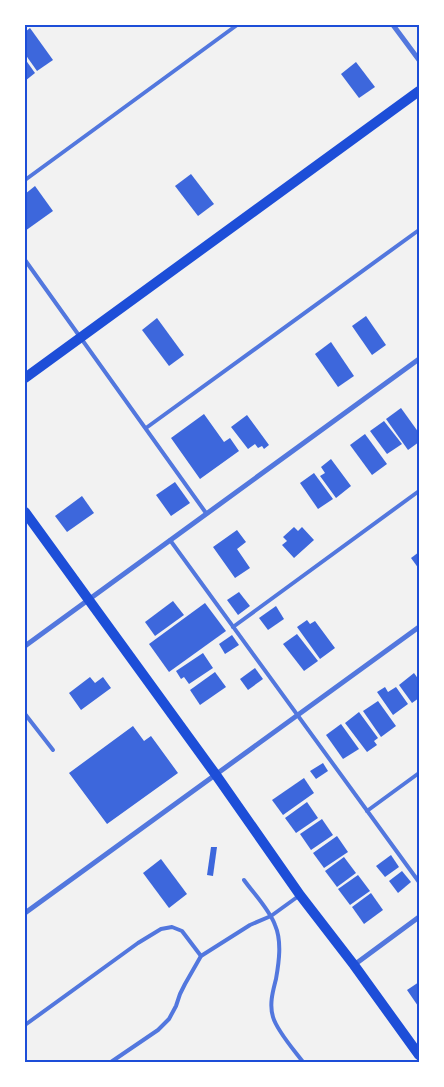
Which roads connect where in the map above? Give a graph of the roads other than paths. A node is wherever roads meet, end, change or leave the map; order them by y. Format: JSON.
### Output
{"nodes":[{"id":1,"x":237,"y":25,"type":"edge"},
{"id":2,"x":393,"y":25,"type":"edge"},
{"id":3,"x":419,"y":60,"type":"edge"},
{"id":4,"x":419,"y":90,"type":"edge"},
{"id":5,"x":25,"y":180,"type":"edge"},
{"id":6,"x":419,"y":230,"type":"edge"},
{"id":7,"x":25,"y":260,"type":"edge"},
{"id":8,"x":81,"y":337,"type":"junction"},
{"id":9,"x":419,"y":359,"type":"edge"},
{"id":10,"x":25,"y":378,"type":"edge"},
{"id":11,"x":146,"y":428,"type":"junction"},
{"id":12,"x":419,"y":491,"type":"edge"},
{"id":13,"x":25,"y":512,"type":"edge"},
{"id":14,"x":206,"y":513,"type":"junction"},
{"id":15,"x":170,"y":540,"type":"junction"},
{"id":16,"x":89,"y":599,"type":"junction"},
{"id":17,"x":419,"y":626,"type":"edge"},
{"id":18,"x":234,"y":627,"type":"junction"},
{"id":19,"x":25,"y":646,"type":"edge"},
{"id":20,"x":25,"y":714,"type":"edge"},
{"id":21,"x":297,"y":715,"type":"junction"},
{"id":22,"x":53,"y":750,"type":"dead end"},
{"id":23,"x":419,"y":773,"type":"edge"},
{"id":24,"x":216,"y":775,"type":"junction"},
{"id":25,"x":367,"y":811,"type":"junction"},
{"id":26,"x":244,"y":880,"type":"dead end"},
{"id":27,"x":419,"y":882,"type":"edge"},
{"id":28,"x":300,"y":895,"type":"junction"},
{"id":29,"x":25,"y":913,"type":"edge"},
{"id":30,"x":271,"y":916,"type":"junction"},
{"id":31,"x":419,"y":918,"type":"edge"},
{"id":32,"x":201,"y":956,"type":"junction"},
{"id":33,"x":354,"y":965,"type":"junction"},
{"id":34,"x":25,"y":1025,"type":"edge"},
{"id":35,"x":419,"y":1055,"type":"edge"},
{"id":36,"x":111,"y":1062,"type":"edge"},
{"id":37,"x":303,"y":1062,"type":"edge"}],
"edges":[{"from":1,"to":5,"type":"lane"},
{"from":2,"to":3,"type":"street"},
{"from":4,"to":8,"type":"main road"},
{"from":6,"to":11,"type":"lane"},
{"from":7,"to":8,"type":"lane"},
{"from":8,"to":10,"type":"main road"},
{"from":8,"to":11,"type":"lane"},
{"from":9,"to":14,"type":"street"},
{"from":11,"to":14,"type":"lane"},
{"from":12,"to":18,"type":"lane"},
{"from":13,"to":16,"type":"main road"},
{"from":14,"to":15,"type":"street"},
{"from":15,"to":16,"type":"street"},
{"from":15,"to":18,"type":"lane"},
{"from":16,"to":19,"type":"street"},
{"from":16,"to":24,"type":"main road"},
{"from":17,"to":21,"type":"street"},
{"from":18,"to":21,"type":"lane"},
{"from":20,"to":22,"type":"lane"},
{"from":21,"to":24,"type":"street"},
{"from":21,"to":25,"type":"lane"},
{"from":23,"to":25,"type":"lane"},
{"from":24,"to":28,"type":"main road"},
{"from":24,"to":29,"type":"street"},
{"from":25,"to":27,"type":"lane"},
{"from":26,"to":30,"type":"lane"},
{"from":28,"to":30,"type":"lane"},
{"from":28,"to":33,"type":"main road"},
{"from":30,"to":32,"type":"lane"},
{"from":30,"to":37,"type":"lane"},
{"from":31,"to":33,"type":"street"},
{"from":32,"to":34,"type":"lane"},
{"from":32,"to":36,"type":"lane"},
{"from":33,"to":35,"type":"main road"}]}
